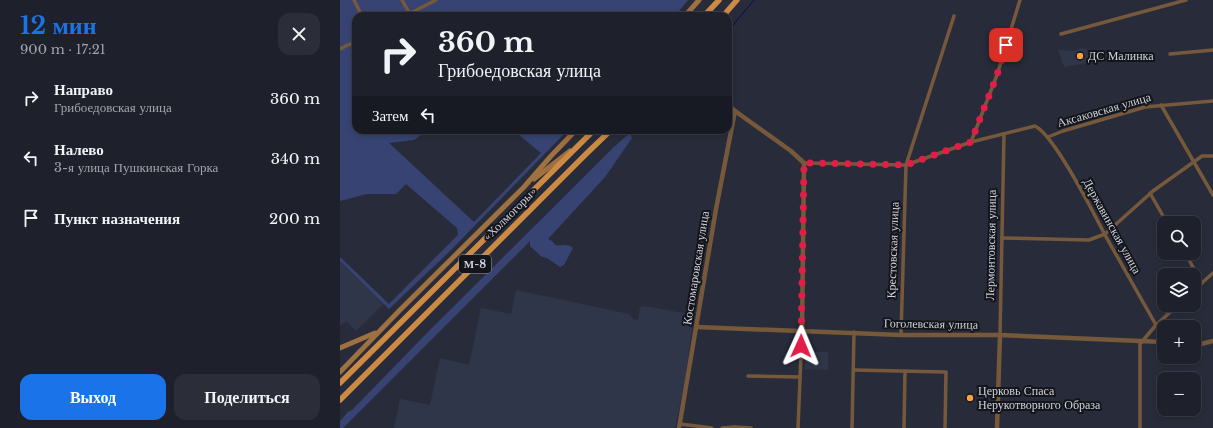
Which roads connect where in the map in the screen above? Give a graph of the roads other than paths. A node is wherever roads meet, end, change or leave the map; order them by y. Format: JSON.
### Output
{"nodes":[{"id":1,"x":354,"y":0,"type":"edge"},
{"id":2,"x":402,"y":0,"type":"edge"},
{"id":3,"x":436,"y":0,"type":"edge"},
{"id":4,"x":699,"y":0,"type":"edge"},
{"id":5,"x":719,"y":0,"type":"edge"},
{"id":6,"x":737,"y":0,"type":"edge"},
{"id":7,"x":1020,"y":0,"type":"edge"},
{"id":8,"x":1186,"y":0,"type":"edge"},
{"id":9,"x":360,"y":12,"type":"edge"},
{"id":10,"x":409,"y":12,"type":"edge"},
{"id":11,"x":414,"y":12,"type":"edge"},
{"id":12,"x":688,"y":12,"type":"edge"},
{"id":13,"x":708,"y":12,"type":"edge"},
{"id":14,"x":726,"y":12,"type":"edge"},
{"id":15,"x":954,"y":16,"type":"dead end"},
{"id":16,"x":1061,"y":34,"type":"dead end"},
{"id":17,"x":352,"y":42,"type":"edge"},
{"id":18,"x":340,"y":49,"type":"edge"},
{"id":19,"x":1213,"y":50,"type":"edge"},
{"id":20,"x":1170,"y":54,"type":"dead end"},
{"id":21,"x":1213,"y":102,"type":"edge"},
{"id":22,"x":1161,"y":105,"type":"junction"},
{"id":23,"x":732,"y":108,"type":"edge"},
{"id":24,"x":735,"y":111,"type":"junction"},
{"id":25,"x":732,"y":123,"type":"edge"},
{"id":26,"x":572,"y":134,"type":"edge"},
{"id":27,"x":590,"y":134,"type":"edge"},
{"id":28,"x":607,"y":134,"type":"edge"},
{"id":29,"x":729,"y":134,"type":"edge"},
{"id":30,"x":1004,"y":134,"type":"junction"},
{"id":31,"x":1048,"y":137,"type":"junction"},
{"id":32,"x":583,"y":140,"type":"junction"},
{"id":33,"x":971,"y":142,"type":"junction"},
{"id":34,"x":1213,"y":156,"type":"edge"},
{"id":35,"x":1195,"y":162,"type":"junction"},
{"id":36,"x":804,"y":163,"type":"junction"},
{"id":37,"x":906,"y":165,"type":"junction"},
{"id":38,"x":524,"y":187,"type":"junction"},
{"id":39,"x":1150,"y":193,"type":"junction"},
{"id":40,"x":1213,"y":195,"type":"edge"},
{"id":41,"x":1163,"y":216,"type":"edge"},
{"id":42,"x":1105,"y":234,"type":"junction"},
{"id":43,"x":1002,"y":238,"type":"junction"},
{"id":44,"x":1189,"y":260,"type":"edge"},
{"id":45,"x":1213,"y":273,"type":"edge"},
{"id":46,"x":1202,"y":283,"type":"joint"},
{"id":47,"x":1170,"y":312,"type":"edge"},
{"id":48,"x":1156,"y":325,"type":"junction"},
{"id":49,"x":697,"y":327,"type":"junction"},
{"id":50,"x":802,"y":330,"type":"junction"},
{"id":51,"x":380,"y":331,"type":"junction"},
{"id":52,"x":854,"y":332,"type":"junction"},
{"id":53,"x":901,"y":335,"type":"junction"},
{"id":54,"x":1000,"y":335,"type":"junction"},
{"id":55,"x":1141,"y":341,"type":"junction"},
{"id":56,"x":1213,"y":341,"type":"edge"},
{"id":57,"x":1157,"y":342,"type":"edge"},
{"id":58,"x":1201,"y":344,"type":"edge"},
{"id":59,"x":340,"y":348,"type":"edge"},
{"id":60,"x":854,"y":370,"type":"junction"},
{"id":61,"x":905,"y":371,"type":"junction"},
{"id":62,"x":340,"y":372,"type":"edge"},
{"id":63,"x":748,"y":376,"type":"dead end"},
{"id":64,"x":800,"y":377,"type":"junction"},
{"id":65,"x":340,"y":384,"type":"edge"},
{"id":66,"x":340,"y":400,"type":"edge"},
{"id":67,"x":680,"y":426,"type":"edge"},
{"id":68,"x":712,"y":428,"type":"edge"},
{"id":69,"x":722,"y":428,"type":"edge"},
{"id":70,"x":751,"y":428,"type":"edge"},
{"id":71,"x":798,"y":428,"type":"edge"},
{"id":72,"x":852,"y":428,"type":"edge"},
{"id":73,"x":904,"y":428,"type":"edge"},
{"id":74,"x":945,"y":428,"type":"edge"},
{"id":75,"x":997,"y":428,"type":"edge"},
{"id":76,"x":1140,"y":428,"type":"edge"}],
"edges":[{"from":1,"to":9,"type":"street"},
{"from":2,"to":10,"type":"street"},
{"from":3,"to":11,"type":"street"},
{"from":4,"to":12,"type":"main road"},
{"from":5,"to":13,"type":"highway"},
{"from":6,"to":14,"type":"highway"},
{"from":7,"to":33,"type":"street"},
{"from":8,"to":16,"type":"street"},
{"from":15,"to":37,"type":"street","name":"Крестовская улица"},
{"from":17,"to":18,"type":"street"},
{"from":19,"to":20,"type":"street"},
{"from":21,"to":22,"type":"street","name":"Аксаковская улица"},
{"from":22,"to":31,"type":"street","name":"Аксаковская улица"},
{"from":22,"to":35,"type":"street"},
{"from":23,"to":24,"type":"street"},
{"from":24,"to":25,"type":"street","name":"Костомаровская улица"},
{"from":24,"to":36,"type":"street"},
{"from":26,"to":38,"type":"main road"},
{"from":27,"to":32,"type":"highway","name":"«Холмогоры»","number":"М-8"},
{"from":28,"to":66,"type":"highway","name":"«Холмогоры»","number":"М-8"},
{"from":29,"to":49,"type":"street","name":"Костомаровская улица"},
{"from":30,"to":31,"type":"street"},
{"from":30,"to":33,"type":"street"},
{"from":30,"to":43,"type":"street","name":"Лермонтовская улица"},
{"from":31,"to":42,"type":"street","name":"Державинская улица"},
{"from":32,"to":38,"type":"main road"},
{"from":32,"to":65,"type":"highway","name":"«Холмогоры»","number":"М-8"},
{"from":33,"to":37,"type":"street"},
{"from":34,"to":35,"type":"street"},
{"from":35,"to":39,"type":"street"},
{"from":35,"to":40,"type":"street"},
{"from":36,"to":37,"type":"street"},
{"from":36,"to":50,"type":"street"},
{"from":37,"to":53,"type":"street","name":"Крестовская улица"},
{"from":38,"to":51,"type":"main road"},
{"from":39,"to":41,"type":"street"},
{"from":39,"to":42,"type":"street"},
{"from":42,"to":43,"type":"street"},
{"from":42,"to":48,"type":"street","name":"Державинская улица"},
{"from":43,"to":54,"type":"street","name":"Лермонтовская улица"},
{"from":44,"to":46,"type":"street"},
{"from":45,"to":46,"type":"street"},
{"from":47,"to":48,"type":"street"},
{"from":48,"to":55,"type":"street"},
{"from":49,"to":50,"type":"street","name":"Гоголевская улица"},
{"from":49,"to":67,"type":"street","name":"Костомаровская улица"},
{"from":50,"to":52,"type":"street","name":"Гоголевская улица"},
{"from":50,"to":64,"type":"street"},
{"from":51,"to":59,"type":"main road"},
{"from":51,"to":62,"type":"main road"},
{"from":52,"to":53,"type":"street","name":"Гоголевская улица"},
{"from":52,"to":60,"type":"street"},
{"from":53,"to":54,"type":"street","name":"Гоголевская улица"},
{"from":54,"to":55,"type":"street","name":"Гоголевская улица"},
{"from":54,"to":75,"type":"street","name":"Лермонтовская улица"},
{"from":55,"to":57,"type":"street","name":"Гоголевская улица"},
{"from":55,"to":76,"type":"street"},
{"from":56,"to":58,"type":"street"},
{"from":60,"to":61,"type":"street"},
{"from":60,"to":72,"type":"street"},
{"from":61,"to":73,"type":"street"},
{"from":61,"to":74,"type":"street"},
{"from":63,"to":64,"type":"street"},
{"from":64,"to":71,"type":"street"},
{"from":67,"to":68,"type":"street"},
{"from":69,"to":70,"type":"street"}]}
